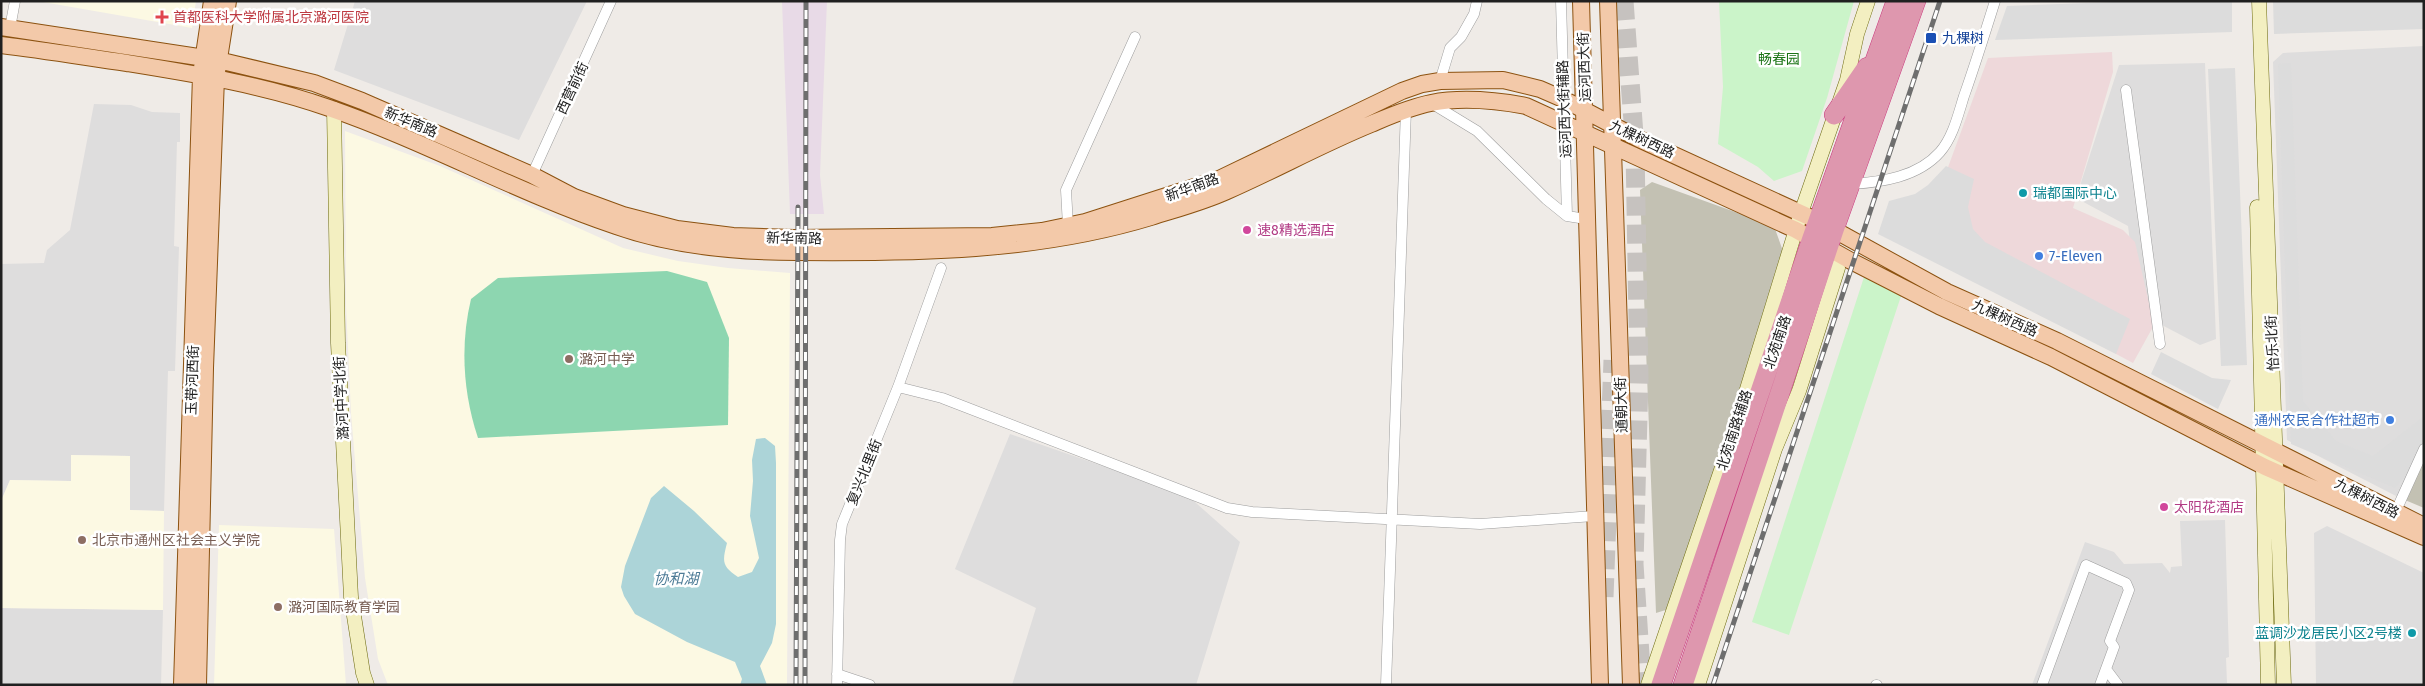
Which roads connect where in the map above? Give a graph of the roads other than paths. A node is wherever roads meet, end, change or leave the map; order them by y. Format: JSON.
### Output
{"nodes":[{"id":1,"x":15,"y":1,"type":"edge"},
{"id":2,"x":212,"y":1,"type":"edge"},
{"id":3,"x":228,"y":1,"type":"edge"},
{"id":4,"x":612,"y":1,"type":"edge"},
{"id":5,"x":1477,"y":1,"type":"edge"},
{"id":6,"x":1561,"y":1,"type":"edge"},
{"id":7,"x":1581,"y":1,"type":"edge"},
{"id":8,"x":1608,"y":1,"type":"edge"},
{"id":9,"x":1868,"y":1,"type":"edge"},
{"id":10,"x":1896,"y":1,"type":"edge"},
{"id":11,"x":1916,"y":1,"type":"edge"},
{"id":12,"x":1995,"y":1,"type":"edge"},
{"id":13,"x":2250,"y":1,"type":"edge"},
{"id":14,"x":2259,"y":1,"type":"edge"},
{"id":15,"x":6,"y":27,"type":"edge"},
{"id":16,"x":1135,"y":37,"type":"dead end"},
{"id":17,"x":1,"y":45,"type":"edge"},
{"id":18,"x":1879,"y":50,"type":"junction"},
{"id":19,"x":210,"y":59,"type":"junction"},
{"id":20,"x":208,"y":76,"type":"junction"},
{"id":21,"x":1440,"y":82,"type":"junction"},
{"id":22,"x":2126,"y":90,"type":"dead end"},
{"id":23,"x":1563,"y":99,"type":"junction"},
{"id":24,"x":1430,"y":103,"type":"junction"},
{"id":25,"x":334,"y":109,"type":"junction"},
{"id":26,"x":1406,"y":109,"type":"junction"},
{"id":27,"x":1585,"y":112,"type":"junction"},
{"id":28,"x":1834,"y":115,"type":"junction"},
{"id":29,"x":1564,"y":123,"type":"junction"},
{"id":30,"x":1613,"y":126,"type":"junction"},
{"id":31,"x":1586,"y":134,"type":"junction"},
{"id":32,"x":1613,"y":147,"type":"junction"},
{"id":33,"x":532,"y":175,"type":"junction"},
{"id":34,"x":1852,"y":184,"type":"junction"},
{"id":35,"x":1801,"y":213,"type":"junction"},
{"id":36,"x":1567,"y":216,"type":"junction"},
{"id":37,"x":1586,"y":220,"type":"junction"},
{"id":38,"x":1068,"y":226,"type":"junction"},
{"id":39,"x":1815,"y":230,"type":"junction"},
{"id":40,"x":1828,"y":248,"type":"junction"},
{"id":41,"x":941,"y":268,"type":"dead end"},
{"id":42,"x":2160,"y":344,"type":"dead end"},
{"id":43,"x":898,"y":387,"type":"junction"},
{"id":44,"x":2270,"y":449,"type":"junction"},
{"id":45,"x":2424,"y":449,"type":"edge"},
{"id":46,"x":1775,"y":450,"type":"junction"},
{"id":47,"x":2271,"y":469,"type":"junction"},
{"id":48,"x":1748,"y":487,"type":"junction"},
{"id":49,"x":2395,"y":513,"type":"junction"},
{"id":50,"x":1594,"y":516,"type":"junction"},
{"id":51,"x":1392,"y":518,"type":"junction"},
{"id":52,"x":2424,"y":526,"type":"edge"},
{"id":53,"x":2424,"y":537,"type":"edge"},
{"id":54,"x":2106,"y":669,"type":"junction"},
{"id":55,"x":837,"y":674,"type":"junction"},
{"id":56,"x":182,"y":685,"type":"edge"},
{"id":57,"x":198,"y":685,"type":"edge"},
{"id":58,"x":367,"y":685,"type":"edge"},
{"id":59,"x":837,"y":685,"type":"edge"},
{"id":60,"x":870,"y":685,"type":"edge"},
{"id":61,"x":1386,"y":685,"type":"edge"},
{"id":62,"x":1600,"y":685,"type":"edge"},
{"id":63,"x":1631,"y":685,"type":"edge"},
{"id":64,"x":1648,"y":685,"type":"edge"},
{"id":65,"x":1661,"y":685,"type":"edge"},
{"id":66,"x":1683,"y":685,"type":"edge"},
{"id":67,"x":1698,"y":685,"type":"edge"},
{"id":68,"x":2042,"y":685,"type":"edge"},
{"id":69,"x":2100,"y":685,"type":"edge"},
{"id":70,"x":2118,"y":685,"type":"edge"},
{"id":71,"x":2268,"y":685,"type":"edge"},
{"id":72,"x":2284,"y":685,"type":"edge"}],
"edges":[{"from":1,"to":15,"type":"street"},
{"from":2,"to":19,"type":"main road"},
{"from":3,"to":19,"type":"main road"},
{"from":4,"to":33,"type":"street","name":"西营前街"},
{"from":5,"to":21,"type":"street"},
{"from":6,"to":23,"type":"street","name":"运河西大街辅路"},
{"from":7,"to":27,"type":"main road","name":"运河西大街"},
{"from":8,"to":30,"type":"main road","name":"运河西大街"},
{"from":9,"to":28,"type":"street"},
{"from":10,"to":18,"type":"highway","name":"北苑南路"},
{"from":11,"to":34,"type":"highway","name":"北苑南路"},
{"from":12,"to":34,"type":"street"},
{"from":13,"to":44,"type":"street","name":"怡乐北街"},
{"from":14,"to":44,"type":"street","name":"怡乐北街"},
{"from":15,"to":19,"type":"main road","name":"新华南路"},
{"from":16,"to":38,"type":"street"},
{"from":17,"to":20,"type":"main road","name":"新华南路"},
{"from":18,"to":28,"type":"highway"},
{"from":18,"to":39,"type":"highway","name":"北苑南路"},
{"from":19,"to":20,"type":"main road"},
{"from":19,"to":33,"type":"main road","name":"新华南路"},
{"from":20,"to":25,"type":"main road","name":"新华南路"},
{"from":20,"to":56,"type":"main road","name":"玉带河西街"},
{"from":20,"to":57,"type":"main road","name":"玉带河西街"},
{"from":21,"to":23,"type":"main road","name":"新华南路"},
{"from":21,"to":38,"type":"main road","name":"新华南路"},
{"from":22,"to":42,"type":"street"},
{"from":23,"to":27,"type":"main road","name":"新华南路"},
{"from":23,"to":29,"type":"street","name":"运河西大街辅路"},
{"from":24,"to":26,"type":"main road","name":"新华南路"},
{"from":24,"to":29,"type":"main road","name":"新华南路"},
{"from":24,"to":36,"type":"street"},
{"from":25,"to":26,"type":"main road","name":"新华南路"},
{"from":25,"to":58,"type":"street","name":"潞河中学北街"},
{"from":26,"to":51,"type":"street"},
{"from":27,"to":30,"type":"main road","name":"九棵树西路"},
{"from":27,"to":31,"type":"main road","name":"运河西大街"},
{"from":28,"to":35,"type":"street"},
{"from":29,"to":31,"type":"main road","name":"新华南路"},
{"from":29,"to":36,"type":"street","name":"运河西大街辅路"},
{"from":30,"to":32,"type":"main road","name":"通朝大街"},
{"from":30,"to":35,"type":"main road","name":"九棵树西路"},
{"from":31,"to":32,"type":"main road","name":"九棵树西路"},
{"from":31,"to":37,"type":"main road"},
{"from":32,"to":39,"type":"main road","name":"九棵树西路"},
{"from":32,"to":63,"type":"main road","name":"通朝大街"},
{"from":33,"to":38,"type":"main road","name":"新华南路"},
{"from":34,"to":39,"type":"highway","name":"北苑南路"},
{"from":35,"to":39,"type":"main road","name":"九棵树西路"},
{"from":36,"to":37,"type":"street"},
{"from":37,"to":50,"type":"main road"},
{"from":39,"to":40,"type":"highway","name":"北苑南路"},
{"from":39,"to":44,"type":"main road","name":"九棵树西路"},
{"from":39,"to":64,"type":"street","name":"北苑南路辅路"},
{"from":39,"to":65,"type":"highway","name":"北苑南路"},
{"from":40,"to":46,"type":"street"},
{"from":40,"to":47,"type":"main road","name":"九棵树西路"},
{"from":40,"to":48,"type":"highway","name":"北苑南路"},
{"from":41,"to":43,"type":"street","name":"复兴北里街"},
{"from":43,"to":51,"type":"street"},
{"from":43,"to":55,"type":"street","name":"复兴北里街"},
{"from":44,"to":47,"type":"street","name":"怡乐北街"},
{"from":44,"to":49,"type":"main road","name":"九棵树西路"},
{"from":45,"to":49,"type":"street"},
{"from":46,"to":48,"type":"highway"},
{"from":46,"to":67,"type":"street"},
{"from":47,"to":53,"type":"main road","name":"九棵树西路"},
{"from":47,"to":71,"type":"street","name":"怡乐北街"},
{"from":47,"to":72,"type":"street","name":"怡乐北街"},
{"from":48,"to":66,"type":"highway","name":"北苑南路"},
{"from":49,"to":52,"type":"main road","name":"九棵树西路"},
{"from":50,"to":51,"type":"street"},
{"from":50,"to":62,"type":"main road"},
{"from":51,"to":61,"type":"street"},
{"from":54,"to":68,"type":"street"},
{"from":54,"to":69,"type":"street"},
{"from":54,"to":70,"type":"street"},
{"from":55,"to":59,"type":"street","name":"复兴北里街"},
{"from":55,"to":60,"type":"street"}]}
